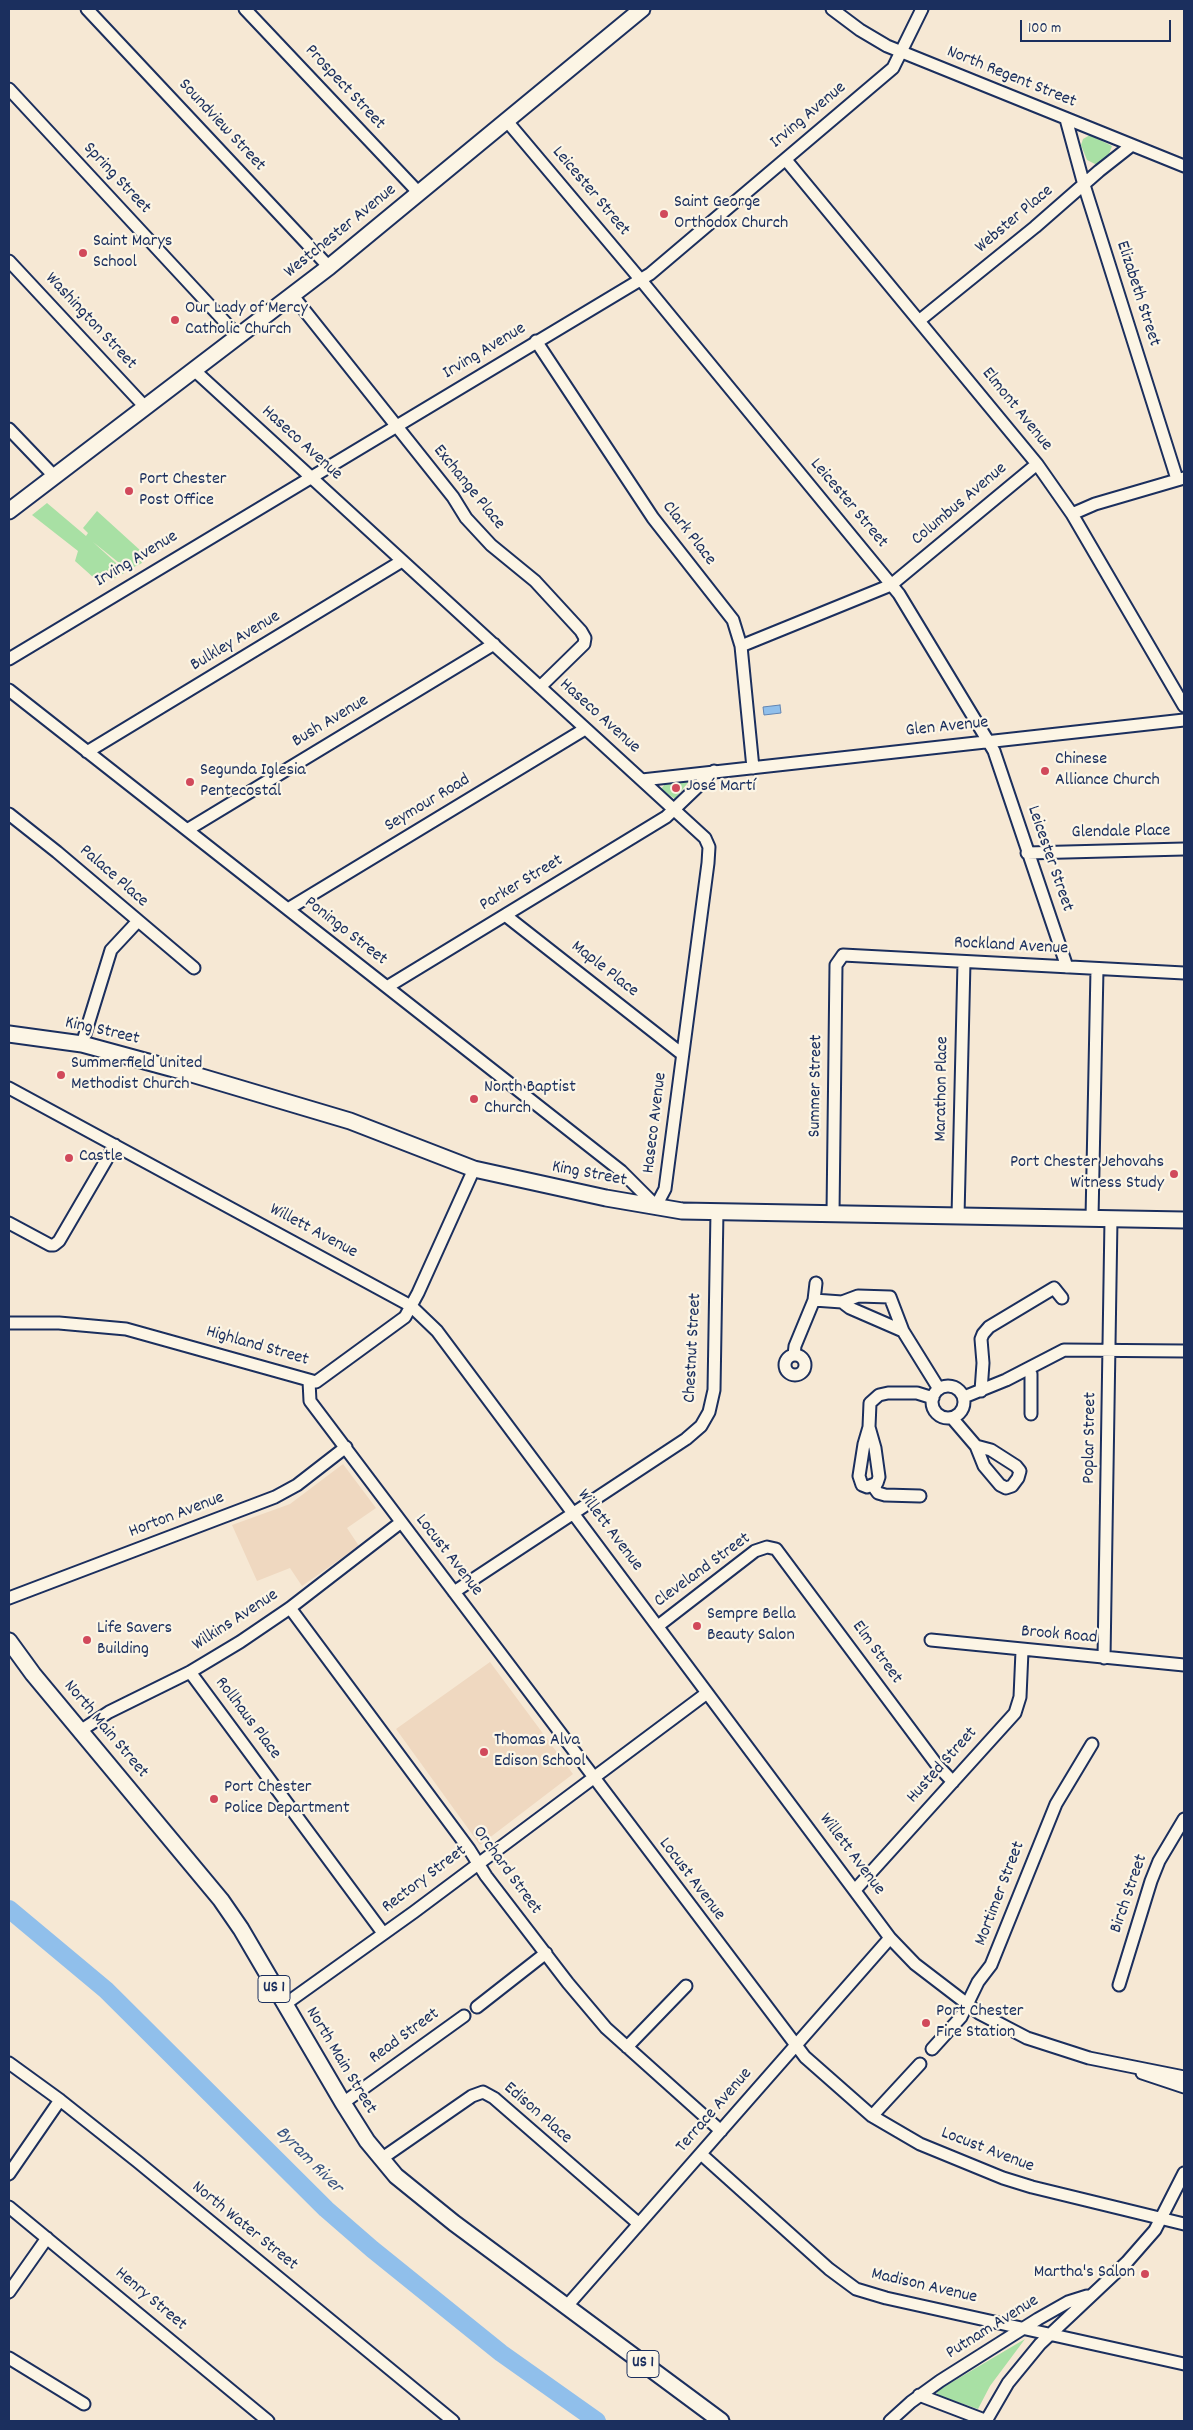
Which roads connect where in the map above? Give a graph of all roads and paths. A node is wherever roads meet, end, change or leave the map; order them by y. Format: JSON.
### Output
{"nodes":[{"id":1,"x":87,"y":9,"type":"edge"},
{"id":2,"x":245,"y":9,"type":"edge"},
{"id":3,"x":642,"y":9,"type":"edge"},
{"id":4,"x":832,"y":9,"type":"edge"},
{"id":5,"x":922,"y":9,"type":"edge"},
{"id":6,"x":901,"y":52,"type":"junction"},
{"id":7,"x":9,"y":89,"type":"edge"},
{"id":8,"x":1066,"y":119,"type":"junction"},
{"id":9,"x":506,"y":120,"type":"junction"},
{"id":10,"x":1132,"y":145,"type":"junction"},
{"id":11,"x":786,"y":160,"type":"junction"},
{"id":12,"x":1184,"y":166,"type":"edge"},
{"id":13,"x":1084,"y":185,"type":"junction"},
{"id":14,"x":418,"y":192,"type":"junction"},
{"id":15,"x":9,"y":260,"type":"edge"},
{"id":16,"x":329,"y":267,"type":"junction"},
{"id":17,"x":640,"y":279,"type":"junction"},
{"id":18,"x":293,"y":296,"type":"junction"},
{"id":19,"x":920,"y":320,"type":"junction"},
{"id":20,"x":238,"y":336,"type":"junction"},
{"id":21,"x":536,"y":342,"type":"junction"},
{"id":22,"x":194,"y":370,"type":"junction"},
{"id":23,"x":146,"y":408,"type":"junction"},
{"id":24,"x":395,"y":426,"type":"junction"},
{"id":25,"x":9,"y":429,"type":"edge"},
{"id":26,"x":1037,"y":464,"type":"junction"},
{"id":27,"x":310,"y":476,"type":"junction"},
{"id":28,"x":55,"y":477,"type":"junction"},
{"id":29,"x":1181,"y":478,"type":"edge"},
{"id":30,"x":9,"y":511,"type":"edge"},
{"id":31,"x":1072,"y":514,"type":"junction"},
{"id":32,"x":402,"y":561,"type":"junction"},
{"id":33,"x":891,"y":585,"type":"junction"},
{"id":34,"x":494,"y":644,"type":"junction"},
{"id":35,"x":741,"y":646,"type":"junction"},
{"id":36,"x":9,"y":658,"type":"edge"},
{"id":37,"x":540,"y":687,"type":"junction"},
{"id":38,"x":9,"y":690,"type":"edge"},
{"id":39,"x":1184,"y":706,"type":"edge"},
{"id":40,"x":1184,"y":720,"type":"edge"},
{"id":41,"x":585,"y":729,"type":"junction"},
{"id":42,"x":988,"y":741,"type":"junction"},
{"id":43,"x":87,"y":752,"type":"junction"},
{"id":44,"x":753,"y":768,"type":"junction"},
{"id":45,"x":714,"y":771,"type":"junction"},
{"id":46,"x":642,"y":780,"type":"junction"},
{"id":47,"x":675,"y":809,"type":"junction"},
{"id":48,"x":9,"y":814,"type":"edge"},
{"id":49,"x":187,"y":830,"type":"junction"},
{"id":50,"x":1184,"y":849,"type":"edge"},
{"id":51,"x":1028,"y":852,"type":"junction"},
{"id":52,"x":288,"y":909,"type":"junction"},
{"id":53,"x":505,"y":915,"type":"junction"},
{"id":54,"x":138,"y":921,"type":"junction"},
{"id":55,"x":838,"y":959,"type":"joint"},
{"id":56,"x":964,"y":962,"type":"junction"},
{"id":57,"x":1067,"y":967,"type":"junction"},
{"id":58,"x":194,"y":968,"type":"dead end"},
{"id":59,"x":1097,"y":969,"type":"junction"},
{"id":60,"x":1184,"y":974,"type":"edge"},
{"id":61,"x":387,"y":987,"type":"junction"},
{"id":62,"x":9,"y":1034,"type":"edge"},
{"id":63,"x":82,"y":1044,"type":"junction"},
{"id":64,"x":682,"y":1054,"type":"junction"},
{"id":65,"x":9,"y":1088,"type":"edge"},
{"id":66,"x":115,"y":1145,"type":"junction"},
{"id":67,"x":474,"y":1169,"type":"junction"},
{"id":68,"x":656,"y":1206,"type":"junction"},
{"id":69,"x":717,"y":1211,"type":"junction"},
{"id":70,"x":833,"y":1214,"type":"junction"},
{"id":71,"x":958,"y":1216,"type":"junction"},
{"id":72,"x":1092,"y":1218,"type":"junction"},
{"id":73,"x":1111,"y":1219,"type":"junction"},
{"id":74,"x":1184,"y":1220,"type":"edge"},
{"id":75,"x":9,"y":1223,"type":"edge"},
{"id":76,"x":816,"y":1282,"type":"dead end"},
{"id":77,"x":1062,"y":1298,"type":"dead end"},
{"id":78,"x":814,"y":1300,"type":"junction"},
{"id":79,"x":842,"y":1302,"type":"junction"},
{"id":80,"x":410,"y":1306,"type":"junction"},
{"id":81,"x":9,"y":1323,"type":"edge"},
{"id":82,"x":902,"y":1331,"type":"junction"},
{"id":83,"x":1110,"y":1351,"type":"junction"},
{"id":84,"x":1184,"y":1351,"type":"edge"},
{"id":85,"x":794,"y":1355,"type":"dead end"},
{"id":86,"x":1028,"y":1370,"type":"junction"},
{"id":87,"x":309,"y":1381,"type":"junction"},
{"id":88,"x":981,"y":1391,"type":"junction"},
{"id":89,"x":936,"y":1394,"type":"junction"},
{"id":90,"x":964,"y":1397,"type":"junction"},
{"id":91,"x":1031,"y":1414,"type":"dead end"},
{"id":92,"x":952,"y":1418,"type":"junction"},
{"id":93,"x":869,"y":1427,"type":"junction"},
{"id":94,"x":976,"y":1446,"type":"dead end"},
{"id":95,"x":346,"y":1447,"type":"junction"},
{"id":96,"x":873,"y":1486,"type":"junction"},
{"id":97,"x":920,"y":1496,"type":"dead end"},
{"id":98,"x":574,"y":1514,"type":"junction"},
{"id":99,"x":400,"y":1523,"type":"junction"},
{"id":100,"x":770,"y":1547,"type":"joint"},
{"id":101,"x":454,"y":1592,"type":"junction"},
{"id":102,"x":9,"y":1598,"type":"edge"},
{"id":103,"x":290,"y":1608,"type":"junction"},
{"id":104,"x":658,"y":1626,"type":"junction"},
{"id":105,"x":931,"y":1640,"type":"dead end"},
{"id":106,"x":9,"y":1641,"type":"edge"},
{"id":107,"x":1022,"y":1651,"type":"junction"},
{"id":108,"x":1104,"y":1658,"type":"junction"},
{"id":109,"x":1184,"y":1665,"type":"edge"},
{"id":110,"x":190,"y":1672,"type":"junction"},
{"id":111,"x":707,"y":1693,"type":"junction"},
{"id":112,"x":80,"y":1731,"type":"junction"},
{"id":113,"x":1092,"y":1744,"type":"dead end"},
{"id":114,"x":592,"y":1777,"type":"junction"},
{"id":115,"x":953,"y":1782,"type":"junction"},
{"id":116,"x":1184,"y":1819,"type":"edge"},
{"id":117,"x":478,"y":1863,"type":"junction"},
{"id":118,"x":855,"y":1890,"type":"junction"},
{"id":119,"x":383,"y":1933,"type":"junction"},
{"id":120,"x":890,"y":1938,"type":"junction"},
{"id":121,"x":546,"y":1953,"type":"junction"},
{"id":122,"x":1119,"y":1985,"type":"dead end"},
{"id":123,"x":686,"y":1986,"type":"dead end"},
{"id":124,"x":967,"y":2004,"type":"junction"},
{"id":125,"x":284,"y":2005,"type":"junction"},
{"id":126,"x":477,"y":2007,"type":"dead end"},
{"id":127,"x":464,"y":2016,"type":"dead end"},
{"id":128,"x":795,"y":2046,"type":"junction"},
{"id":129,"x":627,"y":2047,"type":"junction"},
{"id":130,"x":932,"y":2049,"type":"dead end"},
{"id":131,"x":9,"y":2063,"type":"edge"},
{"id":132,"x":1115,"y":2063,"type":"junction"},
{"id":133,"x":920,"y":2064,"type":"dead end"},
{"id":134,"x":1184,"y":2077,"type":"edge"},
{"id":135,"x":1165,"y":2082,"type":"junction"},
{"id":136,"x":1184,"y":2087,"type":"edge"},
{"id":137,"x":1184,"y":2096,"type":"edge"},
{"id":138,"x":60,"y":2100,"type":"junction"},
{"id":139,"x":343,"y":2103,"type":"junction"},
{"id":140,"x":872,"y":2116,"type":"junction"},
{"id":141,"x":721,"y":2131,"type":"junction"},
{"id":142,"x":701,"y":2154,"type":"junction"},
{"id":143,"x":381,"y":2159,"type":"junction"},
{"id":144,"x":1184,"y":2173,"type":"edge"},
{"id":145,"x":9,"y":2174,"type":"edge"},
{"id":146,"x":9,"y":2207,"type":"edge"},
{"id":147,"x":1162,"y":2218,"type":"junction"},
{"id":148,"x":639,"y":2224,"type":"junction"},
{"id":149,"x":1184,"y":2224,"type":"edge"},
{"id":150,"x":47,"y":2238,"type":"junction"},
{"id":151,"x":9,"y":2292,"type":"edge"},
{"id":152,"x":1091,"y":2295,"type":"junction"},
{"id":153,"x":566,"y":2307,"type":"junction"},
{"id":154,"x":1025,"y":2328,"type":"junction"},
{"id":155,"x":1051,"y":2333,"type":"junction"},
{"id":156,"x":9,"y":2358,"type":"edge"},
{"id":157,"x":1184,"y":2364,"type":"edge"},
{"id":158,"x":919,"y":2395,"type":"junction"},
{"id":159,"x":84,"y":2404,"type":"dead end"},
{"id":160,"x":268,"y":2421,"type":"edge"},
{"id":161,"x":453,"y":2421,"type":"edge"},
{"id":162,"x":721,"y":2421,"type":"edge"},
{"id":163,"x":890,"y":2421,"type":"edge"},
{"id":164,"x":987,"y":2421,"type":"edge"}],
"edges":[{"from":1,"to":16,"type":"street","name":"Soundview Street"},
{"from":2,"to":14,"type":"street","name":"Prospect Street"},
{"from":3,"to":9,"type":"main road","name":"Westchester Avenue"},
{"from":4,"to":6,"type":"street","name":"North Regent Street"},
{"from":5,"to":6,"type":"street","name":"Irving Avenue"},
{"from":6,"to":8,"type":"street","name":"North Regent Street"},
{"from":6,"to":11,"type":"street","name":"Irving Avenue"},
{"from":7,"to":20,"type":"street","name":"Spring Street"},
{"from":8,"to":10,"type":"street","name":"North Regent Street"},
{"from":8,"to":13,"type":"street","name":"Elizabeth Street"},
{"from":9,"to":14,"type":"main road","name":"Westchester Avenue"},
{"from":9,"to":17,"type":"street","name":"Leicester Street"},
{"from":10,"to":12,"type":"street","name":"North Regent Street"},
{"from":10,"to":13,"type":"street","name":"Webster Place"},
{"from":11,"to":17,"type":"street","name":"Irving Avenue"},
{"from":11,"to":19,"type":"street","name":"Elmont Avenue"},
{"from":13,"to":19,"type":"street","name":"Webster Place"},
{"from":13,"to":29,"type":"street","name":"Elizabeth Street"},
{"from":14,"to":16,"type":"main road","name":"Westchester Avenue"},
{"from":15,"to":23,"type":"street","name":"Washington Street"},
{"from":16,"to":18,"type":"main road","name":"Westchester Avenue"},
{"from":17,"to":21,"type":"street","name":"Irving Avenue"},
{"from":17,"to":33,"type":"street","name":"Leicester Street"},
{"from":18,"to":20,"type":"main road","name":"Westchester Avenue"},
{"from":18,"to":24,"type":"street","name":"Exchange Place"},
{"from":19,"to":26,"type":"street","name":"Elmont Avenue"},
{"from":20,"to":22,"type":"main road","name":"Westchester Avenue"},
{"from":21,"to":24,"type":"street","name":"Irving Avenue"},
{"from":21,"to":35,"type":"street","name":"Clark Place"},
{"from":22,"to":23,"type":"main road","name":"Westchester Avenue"},
{"from":22,"to":27,"type":"street","name":"Haseco Avenue"},
{"from":23,"to":28,"type":"main road","name":"Westchester Avenue"},
{"from":24,"to":27,"type":"street","name":"Irving Avenue"},
{"from":24,"to":37,"type":"street","name":"Exchange Place"},
{"from":25,"to":28,"type":"street"},
{"from":26,"to":31,"type":"street","name":"Elmont Avenue"},
{"from":26,"to":33,"type":"street","name":"Columbus Avenue"},
{"from":27,"to":32,"type":"street","name":"Haseco Avenue"},
{"from":27,"to":36,"type":"street","name":"Irving Avenue"},
{"from":28,"to":30,"type":"main road","name":"Westchester Avenue"},
{"from":29,"to":31,"type":"street"},
{"from":31,"to":39,"type":"street","name":"Elmont Avenue"},
{"from":32,"to":34,"type":"street","name":"Haseco Avenue"},
{"from":32,"to":43,"type":"street","name":"Bulkley Avenue"},
{"from":33,"to":35,"type":"street","name":"Columbus Avenue"},
{"from":33,"to":42,"type":"street","name":"Leicester Street"},
{"from":34,"to":37,"type":"street","name":"Haseco Avenue"},
{"from":34,"to":49,"type":"street","name":"Bush Avenue"},
{"from":35,"to":44,"type":"street","name":"Clark Place"},
{"from":37,"to":41,"type":"street","name":"Haseco Avenue"},
{"from":38,"to":43,"type":"street","name":"Poningo Street"},
{"from":40,"to":42,"type":"street","name":"Glen Avenue"},
{"from":41,"to":46,"type":"street","name":"Haseco Avenue"},
{"from":41,"to":52,"type":"street","name":"Seymour Road"},
{"from":42,"to":44,"type":"street","name":"Glen Avenue"},
{"from":42,"to":51,"type":"street","name":"Leicester Street"},
{"from":43,"to":49,"type":"street","name":"Poningo Street"},
{"from":44,"to":45,"type":"street","name":"Glen Avenue"},
{"from":45,"to":46,"type":"street","name":"Glen Avenue"},
{"from":45,"to":47,"type":"street"},
{"from":46,"to":47,"type":"street","name":"Haseco Avenue"},
{"from":47,"to":53,"type":"street","name":"Parker Street"},
{"from":47,"to":64,"type":"street","name":"Haseco Avenue"},
{"from":48,"to":54,"type":"street","name":"Palace Place"},
{"from":49,"to":52,"type":"street","name":"Poningo Street"},
{"from":50,"to":51,"type":"street","name":"Glendale Place"},
{"from":51,"to":57,"type":"street","name":"Leicester Street"},
{"from":52,"to":61,"type":"street","name":"Poningo Street"},
{"from":53,"to":61,"type":"street","name":"Parker Street"},
{"from":53,"to":64,"type":"street","name":"Maple Place"},
{"from":54,"to":58,"type":"street","name":"Palace Place"},
{"from":54,"to":63,"type":"street"},
{"from":55,"to":56,"type":"street","name":"Rockland Avenue"},
{"from":55,"to":70,"type":"street","name":"Summer Street"},
{"from":56,"to":57,"type":"street","name":"Rockland Avenue"},
{"from":56,"to":71,"type":"street","name":"Marathon Place"},
{"from":57,"to":59,"type":"street","name":"Rockland Avenue"},
{"from":59,"to":60,"type":"street","name":"Rockland Avenue"},
{"from":59,"to":72,"type":"street"},
{"from":61,"to":68,"type":"street","name":"Poningo Street"},
{"from":62,"to":63,"type":"main road","name":"King Street"},
{"from":63,"to":67,"type":"main road","name":"King Street"},
{"from":64,"to":68,"type":"street","name":"Haseco Avenue"},
{"from":65,"to":66,"type":"street","name":"Willett Avenue"},
{"from":66,"to":75,"type":"street"},
{"from":66,"to":80,"type":"street","name":"Willett Avenue"},
{"from":67,"to":68,"type":"main road","name":"King Street"},
{"from":67,"to":80,"type":"street","name":"Highland Street"},
{"from":68,"to":69,"type":"main road","name":"King Street"},
{"from":69,"to":70,"type":"main road","name":"King Street"},
{"from":69,"to":98,"type":"street","name":"Chestnut Street"},
{"from":70,"to":71,"type":"main road","name":"King Street"},
{"from":71,"to":72,"type":"main road","name":"King Street"},
{"from":72,"to":73,"type":"main road","name":"King Street"},
{"from":73,"to":74,"type":"main road","name":"King Street"},
{"from":73,"to":83,"type":"street","name":"Poplar Street"},
{"from":76,"to":78,"type":"street"},
{"from":77,"to":88,"type":"street"},
{"from":78,"to":79,"type":"street"},
{"from":78,"to":85,"type":"street"},
{"from":79,"to":82,"type":"street"},
{"from":79,"to":82,"type":"street"},
{"from":80,"to":87,"type":"street","name":"Highland Street"},
{"from":80,"to":98,"type":"street","name":"Willett Avenue"},
{"from":81,"to":87,"type":"street","name":"Highland Street"},
{"from":82,"to":89,"type":"street"},
{"from":83,"to":84,"type":"street"},
{"from":83,"to":86,"type":"street"},
{"from":83,"to":108,"type":"street","name":"Poplar Street"},
{"from":86,"to":88,"type":"street"},
{"from":86,"to":91,"type":"street"},
{"from":87,"to":95,"type":"street","name":"Locust Avenue"},
{"from":88,"to":90,"type":"street"},
{"from":89,"to":90,"type":"street"},
{"from":89,"to":92,"type":"street"},
{"from":89,"to":93,"type":"street"},
{"from":90,"to":92,"type":"street"},
{"from":92,"to":94,"type":"street"},
{"from":93,"to":96,"type":"street"},
{"from":93,"to":96,"type":"street"},
{"from":95,"to":99,"type":"street","name":"Locust Avenue"},
{"from":95,"to":102,"type":"street","name":"Horton Avenue"},
{"from":96,"to":97,"type":"street"},
{"from":98,"to":101,"type":"street","name":"Chestnut Street"},
{"from":98,"to":104,"type":"street","name":"Willett Avenue"},
{"from":99,"to":101,"type":"street","name":"Locust Avenue"},
{"from":99,"to":103,"type":"street","name":"Wilkins Avenue"},
{"from":100,"to":104,"type":"street","name":"Cleveland Street"},
{"from":100,"to":115,"type":"street","name":"Elm Street"},
{"from":101,"to":114,"type":"street","name":"Locust Avenue"},
{"from":103,"to":110,"type":"street","name":"Wilkins Avenue"},
{"from":103,"to":117,"type":"street","name":"Orchard Street"},
{"from":104,"to":111,"type":"street","name":"Willett Avenue"},
{"from":105,"to":107,"type":"street","name":"Brook Road"},
{"from":106,"to":112,"type":"main road","name":"North Main Street","number":"US 1"},
{"from":107,"to":108,"type":"street","name":"Brook Road"},
{"from":107,"to":115,"type":"street","name":"Husted Street"},
{"from":108,"to":109,"type":"street","name":"Brook Road"},
{"from":110,"to":112,"type":"street","name":"Wilkins Avenue"},
{"from":110,"to":119,"type":"street","name":"Rollhaus Place"},
{"from":111,"to":114,"type":"street","name":"Rectory Street"},
{"from":111,"to":118,"type":"street","name":"Willett Avenue"},
{"from":112,"to":125,"type":"main road","name":"North Main Street","number":"US 1"},
{"from":113,"to":124,"type":"street","name":"Mortimer Street"},
{"from":114,"to":117,"type":"street","name":"Rectory Street"},
{"from":114,"to":128,"type":"street","name":"Locust Avenue"},
{"from":115,"to":118,"type":"street","name":"Husted Street"},
{"from":116,"to":122,"type":"street","name":"Birch Street"},
{"from":117,"to":119,"type":"street","name":"Rectory Street"},
{"from":117,"to":121,"type":"street","name":"Orchard Street"},
{"from":118,"to":120,"type":"street","name":"Willett Avenue"},
{"from":119,"to":125,"type":"street","name":"Rectory Street"},
{"from":120,"to":124,"type":"street","name":"Willett Avenue"},
{"from":120,"to":128,"type":"street","name":"Terrace Avenue"},
{"from":121,"to":126,"type":"street"},
{"from":121,"to":129,"type":"street","name":"Orchard Street"},
{"from":123,"to":129,"type":"street"},
{"from":124,"to":130,"type":"street","name":"Mortimer Street"},
{"from":124,"to":132,"type":"street","name":"Willett Avenue"},
{"from":125,"to":139,"type":"main road","name":"North Main Street","number":"US 1"},
{"from":127,"to":139,"type":"street","name":"Read Street"},
{"from":128,"to":140,"type":"street","name":"Locust Avenue"},
{"from":128,"to":141,"type":"street","name":"Terrace Avenue"},
{"from":129,"to":141,"type":"street","name":"Orchard Street"},
{"from":131,"to":138,"type":"street","name":"North Water Street"},
{"from":132,"to":134,"type":"street","name":"Willett Avenue"},
{"from":132,"to":135,"type":"street","name":"Willett Avenue"},
{"from":133,"to":140,"type":"street"},
{"from":135,"to":136,"type":"street","name":"Willett Avenue"},
{"from":135,"to":137,"type":"street"},
{"from":138,"to":145,"type":"street"},
{"from":138,"to":161,"type":"street","name":"North Water Street"},
{"from":139,"to":143,"type":"main road","name":"North Main Street","number":"US 1"},
{"from":140,"to":147,"type":"street","name":"Locust Avenue"},
{"from":141,"to":142,"type":"street","name":"Terrace Avenue"},
{"from":142,"to":148,"type":"street","name":"Terrace Avenue"},
{"from":142,"to":154,"type":"street","name":"Madison Avenue"},
{"from":143,"to":148,"type":"street","name":"Edison Place"},
{"from":143,"to":153,"type":"main road","name":"North Main Street","number":"US 1"},
{"from":144,"to":147,"type":"street","name":"Putnam Avenue"},
{"from":146,"to":150,"type":"street","name":"Henry Street"},
{"from":147,"to":149,"type":"street","name":"Locust Avenue"},
{"from":147,"to":152,"type":"street","name":"Putnam Avenue"},
{"from":148,"to":153,"type":"street","name":"Terrace Avenue"},
{"from":150,"to":151,"type":"street"},
{"from":150,"to":160,"type":"street","name":"Henry Street"},
{"from":152,"to":154,"type":"street","name":"Putnam Avenue"},
{"from":152,"to":155,"type":"street"},
{"from":153,"to":162,"type":"main road","name":"North Main Street","number":"US 1"},
{"from":154,"to":155,"type":"street","name":"Madison Avenue"},
{"from":154,"to":158,"type":"street","name":"Putnam Avenue"},
{"from":155,"to":157,"type":"street","name":"Madison Avenue"},
{"from":155,"to":164,"type":"street"},
{"from":156,"to":159,"type":"street"},
{"from":158,"to":163,"type":"street","name":"Putnam Avenue"},
{"from":158,"to":164,"type":"street"}]}
